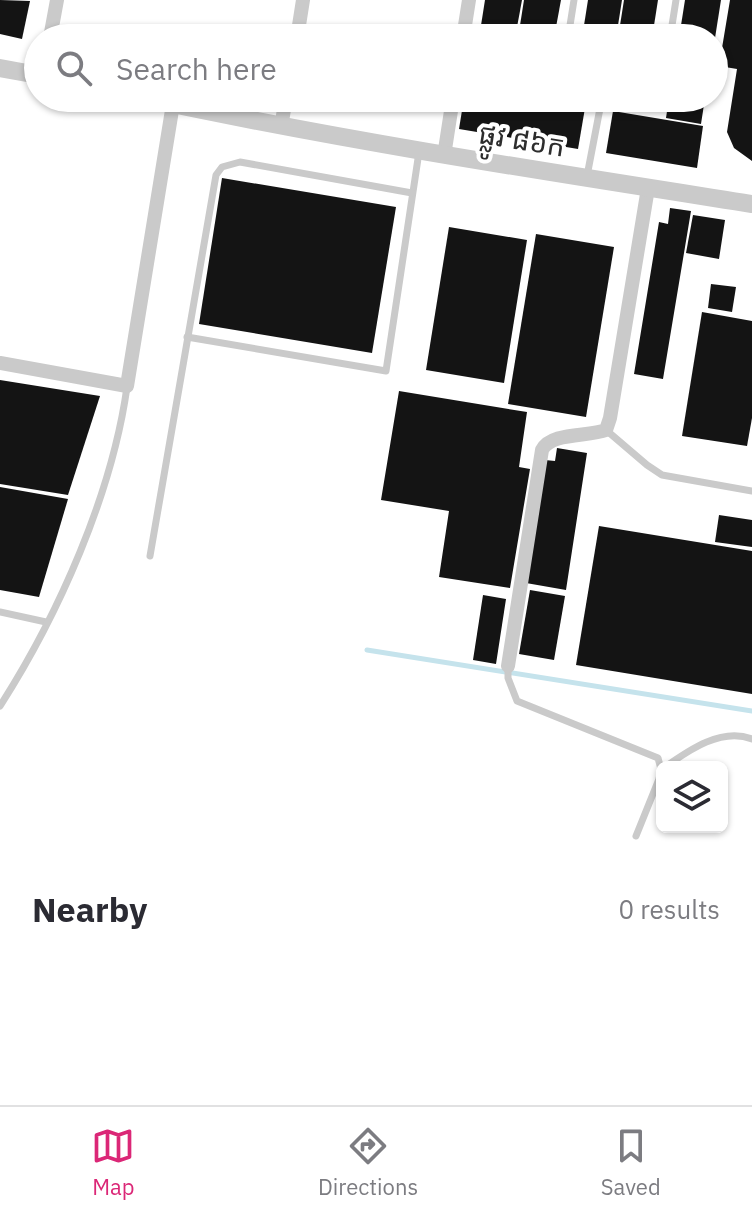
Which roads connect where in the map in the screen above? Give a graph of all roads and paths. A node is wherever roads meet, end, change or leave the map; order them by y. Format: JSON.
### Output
{"nodes":[{"id":1,"x":57,"y":0,"type":"edge"},
{"id":2,"x":303,"y":0,"type":"edge"},
{"id":3,"x":469,"y":0,"type":"edge"},
{"id":4,"x":574,"y":0,"type":"edge"},
{"id":5,"x":676,"y":0,"type":"edge"},
{"id":6,"x":53,"y":24,"type":"edge"},
{"id":7,"x":299,"y":24,"type":"edge"},
{"id":8,"x":465,"y":24,"type":"edge"},
{"id":9,"x":570,"y":24,"type":"edge"},
{"id":10,"x":672,"y":24,"type":"edge"},
{"id":11,"x":0,"y":68,"type":"edge"},
{"id":12,"x":24,"y":72,"type":"edge"},
{"id":13,"x":172,"y":112,"type":"edge"},
{"id":14,"x":211,"y":112,"type":"edge"},
{"id":15,"x":284,"y":112,"type":"edge"},
{"id":16,"x":451,"y":112,"type":"edge"},
{"id":17,"x":599,"y":112,"type":"edge"},
{"id":18,"x":281,"y":127,"type":"junction"},
{"id":19,"x":419,"y":152,"type":"junction"},
{"id":20,"x":444,"y":156,"type":"junction"},
{"id":21,"x":586,"y":178,"type":"junction"},
{"id":22,"x":648,"y":188,"type":"junction"},
{"id":23,"x":412,"y":193,"type":"junction"},
{"id":24,"x":752,"y":204,"type":"edge"},
{"id":25,"x":187,"y":337,"type":"junction"},
{"id":26,"x":0,"y":363,"type":"edge"},
{"id":27,"x":127,"y":386,"type":"junction"},
{"id":28,"x":606,"y":430,"type":"junction"},
{"id":29,"x":752,"y":491,"type":"edge"},
{"id":30,"x":150,"y":556,"type":"dead end"},
{"id":31,"x":0,"y":612,"type":"edge"},
{"id":32,"x":46,"y":622,"type":"junction"},
{"id":33,"x":508,"y":672,"type":"joint"},
{"id":34,"x":0,"y":706,"type":"edge"},
{"id":35,"x":752,"y":739,"type":"edge"},
{"id":36,"x":660,"y":761,"type":"edge"},
{"id":37,"x":674,"y":761,"type":"edge"},
{"id":38,"x":656,"y":786,"type":"edge"},
{"id":39,"x":636,"y":836,"type":"dead end"}],
"edges":[{"from":1,"to":6,"type":"street"},
{"from":2,"to":7,"type":"street"},
{"from":3,"to":8,"type":"street"},
{"from":4,"to":9,"type":"lane"},
{"from":5,"to":10,"type":"lane"},
{"from":11,"to":12,"type":"street"},
{"from":13,"to":27,"type":"street"},
{"from":14,"to":18,"type":"street","name":"ផ្លូវ ៨៦ក"},
{"from":15,"to":18,"type":"street"},
{"from":16,"to":20,"type":"street"},
{"from":17,"to":21,"type":"lane"},
{"from":18,"to":19,"type":"street","name":"ផ្លូវ ៨៦ក"},
{"from":19,"to":20,"type":"street","name":"ផ្លូវ ៨៦ក"},
{"from":19,"to":23,"type":"lane"},
{"from":20,"to":21,"type":"street","name":"ផ្លូវ ៨៦ក"},
{"from":21,"to":22,"type":"street","name":"ផ្លូវ ៨៦ក"},
{"from":22,"to":24,"type":"street","name":"ផ្លូវ ៨៦ក"},
{"from":22,"to":28,"type":"street"},
{"from":23,"to":25,"type":"lane"},
{"from":23,"to":25,"type":"lane"},
{"from":25,"to":30,"type":"lane"},
{"from":26,"to":27,"type":"street"},
{"from":27,"to":32,"type":"lane"},
{"from":28,"to":29,"type":"lane"},
{"from":28,"to":33,"type":"street"},
{"from":31,"to":32,"type":"lane"},
{"from":32,"to":34,"type":"lane"},
{"from":33,"to":36,"type":"lane"},
{"from":35,"to":37,"type":"lane"},
{"from":38,"to":39,"type":"lane"}]}
